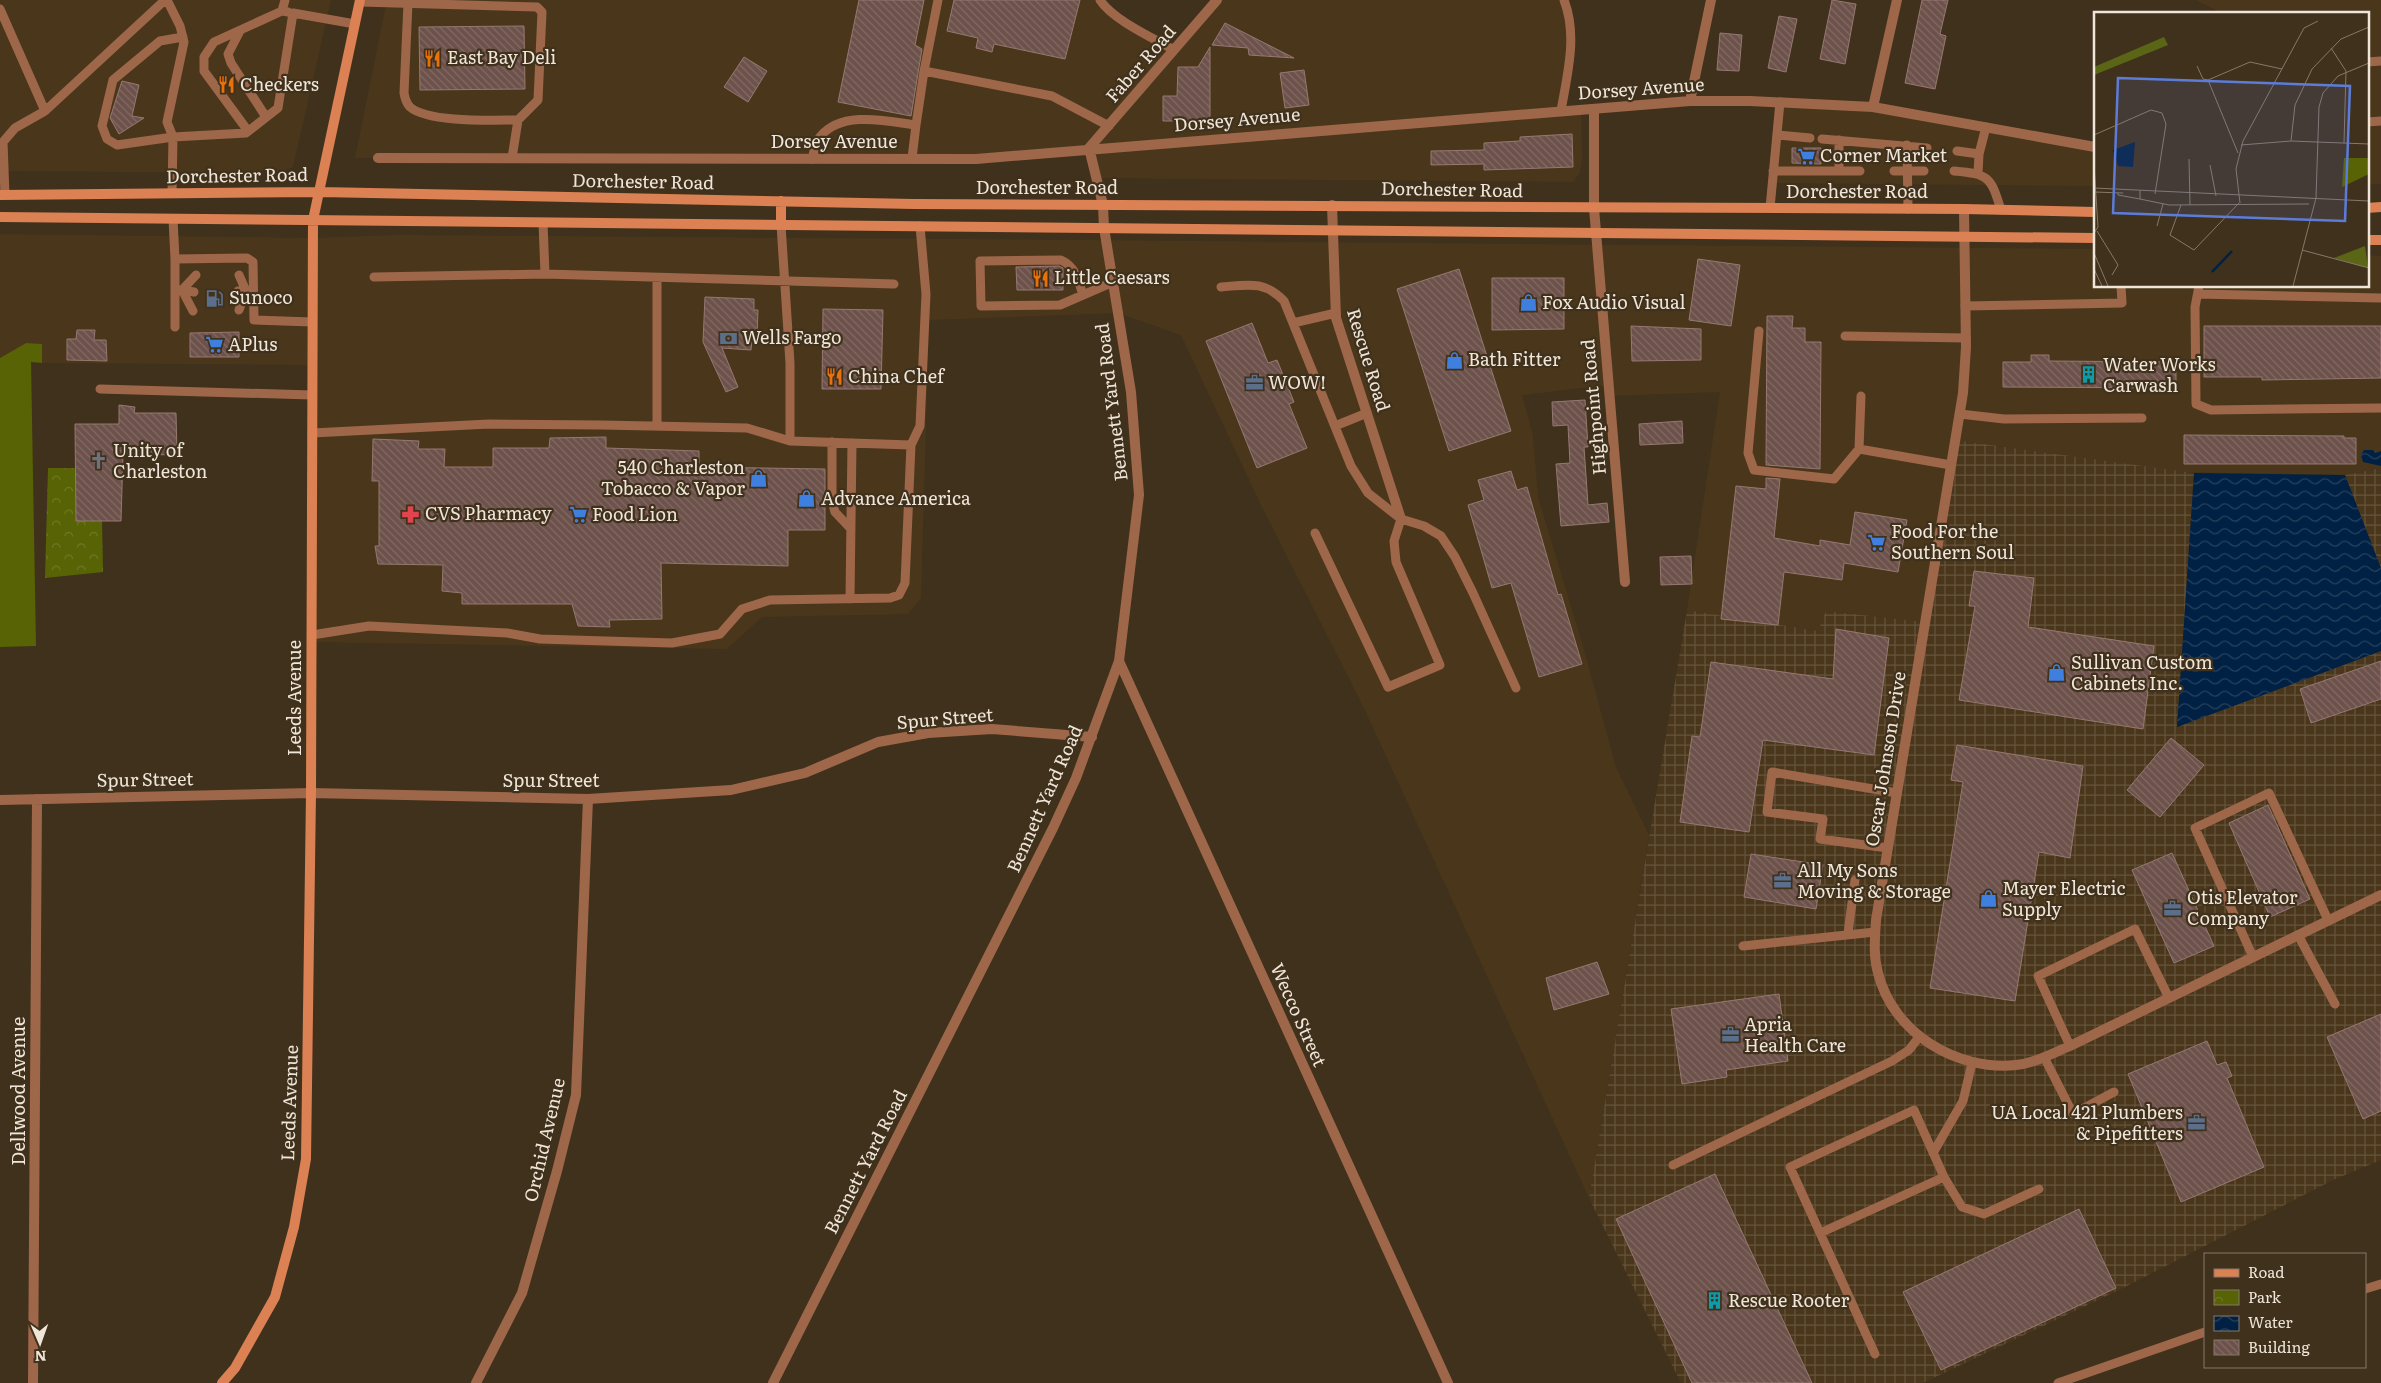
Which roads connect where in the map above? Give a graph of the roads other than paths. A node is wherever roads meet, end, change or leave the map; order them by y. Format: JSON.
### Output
{"nodes":[{"id":1,"x":166,"y":0,"type":"edge"},
{"id":2,"x":285,"y":0,"type":"edge"},
{"id":3,"x":938,"y":0,"type":"edge"},
{"id":4,"x":1100,"y":0,"type":"edge"},
{"id":5,"x":1217,"y":0,"type":"edge"},
{"id":6,"x":1564,"y":0,"type":"edge"},
{"id":7,"x":1711,"y":0,"type":"edge"},
{"id":8,"x":1898,"y":0,"type":"edge"},
{"id":9,"x":360,"y":1,"type":"edge"},
{"id":10,"x":408,"y":3,"type":"junction"},
{"id":11,"x":0,"y":9,"type":"edge"},
{"id":12,"x":282,"y":11,"type":"junction"},
{"id":13,"x":294,"y":13,"type":"junction"},
{"id":14,"x":355,"y":24,"type":"junction"},
{"id":15,"x":240,"y":30,"type":"junction"},
{"id":16,"x":183,"y":38,"type":"junction"},
{"id":17,"x":1174,"y":50,"type":"junction"},
{"id":18,"x":2381,"y":61,"type":"edge"},
{"id":19,"x":2368,"y":62,"type":"edge"},
{"id":20,"x":924,"y":71,"type":"junction"},
{"id":21,"x":1690,"y":101,"type":"junction"},
{"id":22,"x":1780,"y":102,"type":"junction"},
{"id":23,"x":1873,"y":107,"type":"junction"},
{"id":24,"x":1594,"y":109,"type":"junction"},
{"id":25,"x":45,"y":111,"type":"junction"},
{"id":26,"x":1561,"y":111,"type":"junction"},
{"id":27,"x":266,"y":117,"type":"junction"},
{"id":28,"x":518,"y":120,"type":"junction"},
{"id":29,"x":2381,"y":121,"type":"edge"},
{"id":30,"x":2368,"y":122,"type":"edge"},
{"id":31,"x":916,"y":125,"type":"junction"},
{"id":32,"x":1109,"y":126,"type":"junction"},
{"id":33,"x":1986,"y":127,"type":"junction"},
{"id":34,"x":248,"y":131,"type":"junction"},
{"id":35,"x":1777,"y":135,"type":"junction"},
{"id":36,"x":173,"y":137,"type":"junction"},
{"id":37,"x":1810,"y":138,"type":"dead end"},
{"id":38,"x":1822,"y":139,"type":"dead end"},
{"id":39,"x":1839,"y":140,"type":"junction"},
{"id":40,"x":1907,"y":145,"type":"junction"},
{"id":41,"x":2094,"y":147,"type":"edge"},
{"id":42,"x":1090,"y":148,"type":"junction"},
{"id":43,"x":1927,"y":148,"type":"dead end"},
{"id":44,"x":1957,"y":151,"type":"dead end"},
{"id":45,"x":1979,"y":154,"type":"junction"},
{"id":46,"x":378,"y":158,"type":"dead end"},
{"id":47,"x":512,"y":158,"type":"junction"},
{"id":48,"x":912,"y":158,"type":"junction"},
{"id":49,"x":812,"y":159,"type":"junction"},
{"id":50,"x":1839,"y":171,"type":"junction"},
{"id":51,"x":1860,"y":171,"type":"dead end"},
{"id":52,"x":1894,"y":171,"type":"dead end"},
{"id":53,"x":1907,"y":171,"type":"junction"},
{"id":54,"x":1924,"y":171,"type":"dead end"},
{"id":55,"x":1954,"y":171,"type":"dead end"},
{"id":56,"x":1773,"y":172,"type":"junction"},
{"id":57,"x":1978,"y":173,"type":"junction"},
{"id":58,"x":320,"y":192,"type":"junction"},
{"id":59,"x":172,"y":193,"type":"junction"},
{"id":60,"x":2,"y":195,"type":"edge"},
{"id":61,"x":781,"y":202,"type":"junction"},
{"id":62,"x":1103,"y":205,"type":"junction"},
{"id":63,"x":1332,"y":205,"type":"junction"},
{"id":64,"x":2381,"y":207,"type":"edge"},
{"id":65,"x":1594,"y":208,"type":"junction"},
{"id":66,"x":1770,"y":208,"type":"junction"},
{"id":67,"x":2368,"y":208,"type":"edge"},
{"id":68,"x":1908,"y":209,"type":"junction"},
{"id":69,"x":1964,"y":209,"type":"junction"},
{"id":70,"x":2001,"y":210,"type":"junction"},
{"id":71,"x":2094,"y":212,"type":"edge"},
{"id":72,"x":0,"y":217,"type":"edge"},
{"id":73,"x":173,"y":219,"type":"junction"},
{"id":74,"x":313,"y":220,"type":"junction"},
{"id":75,"x":543,"y":223,"type":"junction"},
{"id":76,"x":781,"y":225,"type":"junction"},
{"id":77,"x":920,"y":226,"type":"junction"},
{"id":78,"x":1104,"y":228,"type":"junction"},
{"id":79,"x":1333,"y":230,"type":"junction"},
{"id":80,"x":1596,"y":232,"type":"junction"},
{"id":81,"x":1964,"y":236,"type":"junction"},
{"id":82,"x":2094,"y":238,"type":"edge"},
{"id":83,"x":2368,"y":240,"type":"edge"},
{"id":84,"x":2381,"y":240,"type":"edge"},
{"id":85,"x":175,"y":259,"type":"junction"},
{"id":86,"x":545,"y":274,"type":"junction"},
{"id":87,"x":196,"y":275,"type":"dead end"},
{"id":88,"x":239,"y":275,"type":"dead end"},
{"id":89,"x":374,"y":277,"type":"dead end"},
{"id":90,"x":657,"y":278,"type":"junction"},
{"id":91,"x":784,"y":281,"type":"junction"},
{"id":92,"x":1113,"y":282,"type":"junction"},
{"id":93,"x":894,"y":284,"type":"dead end"},
{"id":94,"x":1220,"y":288,"type":"dead end"},
{"id":95,"x":2121,"y":288,"type":"edge"},
{"id":96,"x":179,"y":290,"type":"junction"},
{"id":97,"x":2198,"y":290,"type":"edge"},
{"id":98,"x":246,"y":291,"type":"junction"},
{"id":99,"x":194,"y":292,"type":"dead end"},
{"id":100,"x":1084,"y":295,"type":"junction"},
{"id":101,"x":2381,"y":298,"type":"edge"},
{"id":102,"x":1966,"y":306,"type":"junction"},
{"id":103,"x":239,"y":310,"type":"dead end"},
{"id":104,"x":193,"y":311,"type":"dead end"},
{"id":105,"x":1336,"y":313,"type":"junction"},
{"id":106,"x":312,"y":322,"type":"junction"},
{"id":107,"x":1293,"y":323,"type":"junction"},
{"id":108,"x":175,"y":327,"type":"dead end"},
{"id":109,"x":1759,"y":331,"type":"dead end"},
{"id":110,"x":1845,"y":336,"type":"dead end"},
{"id":111,"x":1966,"y":338,"type":"junction"},
{"id":112,"x":100,"y":389,"type":"dead end"},
{"id":113,"x":312,"y":395,"type":"junction"},
{"id":114,"x":1861,"y":396,"type":"dead end"},
{"id":115,"x":2381,"y":408,"type":"edge"},
{"id":116,"x":1367,"y":413,"type":"junction"},
{"id":117,"x":1960,"y":414,"type":"junction"},
{"id":118,"x":2142,"y":418,"type":"dead end"},
{"id":119,"x":657,"y":426,"type":"junction"},
{"id":120,"x":1335,"y":426,"type":"junction"},
{"id":121,"x":312,"y":433,"type":"junction"},
{"id":122,"x":790,"y":441,"type":"junction"},
{"id":123,"x":832,"y":442,"type":"junction"},
{"id":124,"x":852,"y":443,"type":"junction"},
{"id":125,"x":911,"y":445,"type":"junction"},
{"id":126,"x":1859,"y":449,"type":"junction"},
{"id":127,"x":1951,"y":465,"type":"junction"},
{"id":128,"x":1401,"y":520,"type":"junction"},
{"id":129,"x":851,"y":529,"type":"junction"},
{"id":130,"x":1315,"y":532,"type":"dead end"},
{"id":131,"x":1625,"y":582,"type":"dead end"},
{"id":132,"x":850,"y":599,"type":"junction"},
{"id":133,"x":312,"y":635,"type":"junction"},
{"id":134,"x":1119,"y":661,"type":"junction"},
{"id":135,"x":1516,"y":688,"type":"dead end"},
{"id":136,"x":1092,"y":737,"type":"junction"},
{"id":137,"x":312,"y":793,"type":"junction"},
{"id":138,"x":1897,"y":793,"type":"junction"},
{"id":139,"x":37,"y":799,"type":"junction"},
{"id":140,"x":588,"y":799,"type":"junction"},
{"id":141,"x":0,"y":800,"type":"edge"},
{"id":142,"x":1888,"y":848,"type":"junction"},
{"id":143,"x":1855,"y":880,"type":"dead end"},
{"id":144,"x":2381,"y":894,"type":"edge"},
{"id":145,"x":2328,"y":920,"type":"junction"},
{"id":146,"x":1875,"y":932,"type":"junction"},
{"id":147,"x":1848,"y":933,"type":"junction"},
{"id":148,"x":2298,"y":934,"type":"junction"},
{"id":149,"x":1743,"y":946,"type":"dead end"},
{"id":150,"x":2253,"y":957,"type":"junction"},
{"id":151,"x":2169,"y":998,"type":"junction"},
{"id":152,"x":2335,"y":1004,"type":"dead end"},
{"id":153,"x":1919,"y":1037,"type":"junction"},
{"id":154,"x":2070,"y":1046,"type":"junction"},
{"id":155,"x":2044,"y":1057,"type":"junction"},
{"id":156,"x":1972,"y":1063,"type":"junction"},
{"id":157,"x":2114,"y":1092,"type":"dead end"},
{"id":158,"x":1933,"y":1154,"type":"junction"},
{"id":159,"x":1673,"y":1165,"type":"dead end"},
{"id":160,"x":1944,"y":1176,"type":"junction"},
{"id":161,"x":2039,"y":1189,"type":"dead end"},
{"id":162,"x":1820,"y":1233,"type":"junction"},
{"id":163,"x":2381,"y":1284,"type":"edge"},
{"id":164,"x":2366,"y":1289,"type":"edge"},
{"id":165,"x":2204,"y":1332,"type":"edge"},
{"id":166,"x":1875,"y":1354,"type":"dead end"},
{"id":167,"x":33,"y":1383,"type":"edge"},
{"id":168,"x":222,"y":1383,"type":"edge"},
{"id":169,"x":476,"y":1383,"type":"edge"},
{"id":170,"x":773,"y":1383,"type":"edge"},
{"id":171,"x":1448,"y":1383,"type":"edge"},
{"id":172,"x":2058,"y":1383,"type":"edge"}],
"edges":[{"from":1,"to":16,"type":"lane"},
{"from":1,"to":25,"type":"lane"},
{"from":2,"to":12,"type":"lane"},
{"from":3,"to":20,"type":"lane"},
{"from":4,"to":17,"type":"lane"},
{"from":5,"to":17,"type":"street","name":"Faber Road"},
{"from":6,"to":26,"type":"lane"},
{"from":7,"to":21,"type":"street"},
{"from":8,"to":23,"type":"street"},
{"from":9,"to":10,"type":"lane"},
{"from":9,"to":14,"type":"main road","name":"Leeds Avenue"},
{"from":10,"to":28,"type":"lane"},
{"from":10,"to":28,"type":"lane"},
{"from":11,"to":25,"type":"lane"},
{"from":12,"to":13,"type":"lane"},
{"from":12,"to":15,"type":"lane"},
{"from":13,"to":14,"type":"lane"},
{"from":13,"to":27,"type":"lane"},
{"from":14,"to":58,"type":"main road","name":"Leeds Avenue"},
{"from":15,"to":27,"type":"lane"},
{"from":15,"to":34,"type":"lane"},
{"from":16,"to":36,"type":"lane"},
{"from":16,"to":36,"type":"lane"},
{"from":17,"to":32,"type":"street","name":"Faber Road"},
{"from":18,"to":19,"type":"lane"},
{"from":20,"to":31,"type":"lane"},
{"from":20,"to":32,"type":"lane"},
{"from":21,"to":22,"type":"street","name":"Dorsey Avenue"},
{"from":21,"to":24,"type":"street","name":"Dorsey Avenue"},
{"from":22,"to":23,"type":"street","name":"Dorsey Avenue"},
{"from":22,"to":35,"type":"lane"},
{"from":23,"to":33,"type":"street","name":"Dorsey Avenue"},
{"from":24,"to":26,"type":"street","name":"Dorsey Avenue"},
{"from":24,"to":65,"type":"street","name":"Highpoint Road"},
{"from":25,"to":60,"type":"lane"},
{"from":26,"to":42,"type":"street","name":"Dorsey Avenue"},
{"from":27,"to":34,"type":"lane"},
{"from":28,"to":47,"type":"lane"},
{"from":29,"to":30,"type":"lane"},
{"from":31,"to":48,"type":"lane"},
{"from":31,"to":49,"type":"lane"},
{"from":32,"to":42,"type":"street","name":"Faber Road"},
{"from":33,"to":41,"type":"street","name":"Dorsey Avenue"},
{"from":33,"to":45,"type":"lane"},
{"from":34,"to":36,"type":"lane"},
{"from":35,"to":37,"type":"lane"},
{"from":35,"to":56,"type":"lane"},
{"from":36,"to":59,"type":"lane"},
{"from":38,"to":39,"type":"lane"},
{"from":39,"to":40,"type":"lane"},
{"from":39,"to":50,"type":"lane"},
{"from":40,"to":43,"type":"lane"},
{"from":40,"to":53,"type":"lane"},
{"from":42,"to":48,"type":"street","name":"Dorsey Avenue"},
{"from":42,"to":62,"type":"street","name":"Bennett Yard Road"},
{"from":44,"to":45,"type":"lane"},
{"from":45,"to":57,"type":"lane"},
{"from":46,"to":47,"type":"street","name":"Dorsey Avenue"},
{"from":47,"to":49,"type":"street","name":"Dorsey Avenue"},
{"from":48,"to":49,"type":"street","name":"Dorsey Avenue"},
{"from":50,"to":51,"type":"lane"},
{"from":50,"to":56,"type":"lane"},
{"from":52,"to":53,"type":"lane"},
{"from":53,"to":54,"type":"lane"},
{"from":53,"to":68,"type":"lane"},
{"from":55,"to":57,"type":"lane"},
{"from":56,"to":66,"type":"lane"},
{"from":57,"to":70,"type":"lane"},
{"from":58,"to":59,"type":"main road","name":"Dorchester Road"},
{"from":58,"to":61,"type":"main road","name":"Dorchester Road"},
{"from":58,"to":74,"type":"main road","name":"Leeds Avenue"},
{"from":59,"to":60,"type":"main road","name":"Dorchester Road"},
{"from":61,"to":62,"type":"main road","name":"Dorchester Road"},
{"from":61,"to":76,"type":"main road"},
{"from":62,"to":63,"type":"main road","name":"Dorchester Road"},
{"from":62,"to":78,"type":"street","name":"Bennett Yard Road"},
{"from":63,"to":65,"type":"main road","name":"Dorchester Road"},
{"from":63,"to":79,"type":"street","name":"Rescue Road"},
{"from":64,"to":67,"type":"main road"},
{"from":65,"to":66,"type":"main road","name":"Dorchester Road"},
{"from":65,"to":80,"type":"street","name":"Highpoint Road"},
{"from":66,"to":68,"type":"main road","name":"Dorchester Road"},
{"from":68,"to":69,"type":"main road","name":"Dorchester Road"},
{"from":69,"to":70,"type":"main road","name":"Dorchester Road"},
{"from":69,"to":81,"type":"street","name":"Oscar Johnson Drive"},
{"from":70,"to":71,"type":"main road","name":"Dorchester Road"},
{"from":72,"to":73,"type":"main road"},
{"from":73,"to":74,"type":"main road"},
{"from":73,"to":85,"type":"lane"},
{"from":74,"to":75,"type":"main road"},
{"from":74,"to":106,"type":"main road","name":"Leeds Avenue"},
{"from":75,"to":76,"type":"main road"},
{"from":75,"to":86,"type":"lane"},
{"from":76,"to":77,"type":"main road"},
{"from":76,"to":91,"type":"lane"},
{"from":77,"to":78,"type":"main road"},
{"from":77,"to":125,"type":"lane"},
{"from":78,"to":79,"type":"main road"},
{"from":78,"to":92,"type":"street","name":"Bennett Yard Road"},
{"from":79,"to":80,"type":"main road"},
{"from":79,"to":105,"type":"street","name":"Rescue Road"},
{"from":80,"to":81,"type":"main road"},
{"from":80,"to":131,"type":"street","name":"Highpoint Road"},
{"from":81,"to":82,"type":"main road"},
{"from":81,"to":102,"type":"street","name":"Oscar Johnson Drive"},
{"from":83,"to":84,"type":"main road"},
{"from":85,"to":96,"type":"lane"},
{"from":85,"to":98,"type":"lane"},
{"from":86,"to":89,"type":"lane"},
{"from":86,"to":90,"type":"lane"},
{"from":87,"to":96,"type":"lane"},
{"from":88,"to":98,"type":"lane"},
{"from":90,"to":91,"type":"lane"},
{"from":90,"to":119,"type":"lane"},
{"from":91,"to":93,"type":"lane"},
{"from":91,"to":122,"type":"lane"},
{"from":92,"to":100,"type":"lane"},
{"from":92,"to":134,"type":"street","name":"Bennett Yard Road"},
{"from":94,"to":107,"type":"lane"},
{"from":95,"to":102,"type":"lane"},
{"from":96,"to":99,"type":"lane"},
{"from":96,"to":104,"type":"lane"},
{"from":96,"to":108,"type":"lane"},
{"from":97,"to":101,"type":"lane"},
{"from":97,"to":115,"type":"lane"},
{"from":98,"to":103,"type":"lane"},
{"from":98,"to":106,"type":"lane"},
{"from":100,"to":100,"type":"lane"},
{"from":102,"to":111,"type":"street","name":"Oscar Johnson Drive"},
{"from":105,"to":107,"type":"lane"},
{"from":105,"to":116,"type":"street","name":"Rescue Road"},
{"from":106,"to":113,"type":"main road","name":"Leeds Avenue"},
{"from":107,"to":120,"type":"lane"},
{"from":109,"to":126,"type":"lane"},
{"from":110,"to":111,"type":"lane"},
{"from":111,"to":117,"type":"street","name":"Oscar Johnson Drive"},
{"from":112,"to":113,"type":"lane"},
{"from":113,"to":121,"type":"main road","name":"Leeds Avenue"},
{"from":114,"to":126,"type":"lane"},
{"from":116,"to":120,"type":"lane"},
{"from":116,"to":128,"type":"street","name":"Rescue Road"},
{"from":117,"to":118,"type":"lane"},
{"from":117,"to":127,"type":"street","name":"Oscar Johnson Drive"},
{"from":119,"to":121,"type":"lane"},
{"from":119,"to":122,"type":"lane"},
{"from":120,"to":128,"type":"lane"},
{"from":121,"to":133,"type":"main road","name":"Leeds Avenue"},
{"from":122,"to":123,"type":"lane"},
{"from":123,"to":124,"type":"lane"},
{"from":123,"to":129,"type":"lane"},
{"from":124,"to":125,"type":"lane"},
{"from":124,"to":129,"type":"lane"},
{"from":125,"to":132,"type":"lane"},
{"from":126,"to":127,"type":"lane"},
{"from":127,"to":138,"type":"street","name":"Oscar Johnson Drive"},
{"from":128,"to":130,"type":"lane"},
{"from":128,"to":135,"type":"lane"},
{"from":129,"to":132,"type":"lane"},
{"from":132,"to":133,"type":"lane"},
{"from":133,"to":137,"type":"main road","name":"Leeds Avenue"},
{"from":134,"to":136,"type":"street","name":"Bennett Yard Road"},
{"from":134,"to":171,"type":"street","name":"Wecco Street"},
{"from":136,"to":140,"type":"street","name":"Spur Street"},
{"from":136,"to":170,"type":"street","name":"Bennett Yard Road"},
{"from":137,"to":139,"type":"street","name":"Spur Street"},
{"from":137,"to":140,"type":"street","name":"Spur Street"},
{"from":137,"to":168,"type":"main road","name":"Leeds Avenue"},
{"from":138,"to":142,"type":"street","name":"Oscar Johnson Drive"},
{"from":138,"to":142,"type":"lane"},
{"from":139,"to":141,"type":"street","name":"Spur Street"},
{"from":139,"to":167,"type":"street","name":"Dellwood Avenue"},
{"from":140,"to":169,"type":"street","name":"Orchid Avenue"},
{"from":142,"to":146,"type":"street","name":"Oscar Johnson Drive"},
{"from":143,"to":147,"type":"lane"},
{"from":144,"to":145,"type":"street","name":"Oscar Johnson Drive"},
{"from":145,"to":148,"type":"street","name":"Oscar Johnson Drive"},
{"from":145,"to":150,"type":"lane"},
{"from":146,"to":147,"type":"lane"},
{"from":146,"to":153,"type":"street","name":"Oscar Johnson Drive"},
{"from":147,"to":149,"type":"lane"},
{"from":148,"to":150,"type":"street","name":"Oscar Johnson Drive"},
{"from":148,"to":152,"type":"lane"},
{"from":150,"to":151,"type":"street","name":"Oscar Johnson Drive"},
{"from":151,"to":154,"type":"street","name":"Oscar Johnson Drive"},
{"from":151,"to":154,"type":"lane"},
{"from":153,"to":156,"type":"street","name":"Oscar Johnson Drive"},
{"from":153,"to":159,"type":"lane"},
{"from":154,"to":155,"type":"street","name":"Oscar Johnson Drive"},
{"from":155,"to":156,"type":"street","name":"Oscar Johnson Drive"},
{"from":155,"to":157,"type":"lane"},
{"from":156,"to":158,"type":"lane"},
{"from":158,"to":160,"type":"lane"},
{"from":158,"to":162,"type":"lane"},
{"from":160,"to":161,"type":"lane"},
{"from":160,"to":162,"type":"lane"},
{"from":162,"to":166,"type":"lane"},
{"from":163,"to":164,"type":"lane"},
{"from":165,"to":172,"type":"lane"}]}
